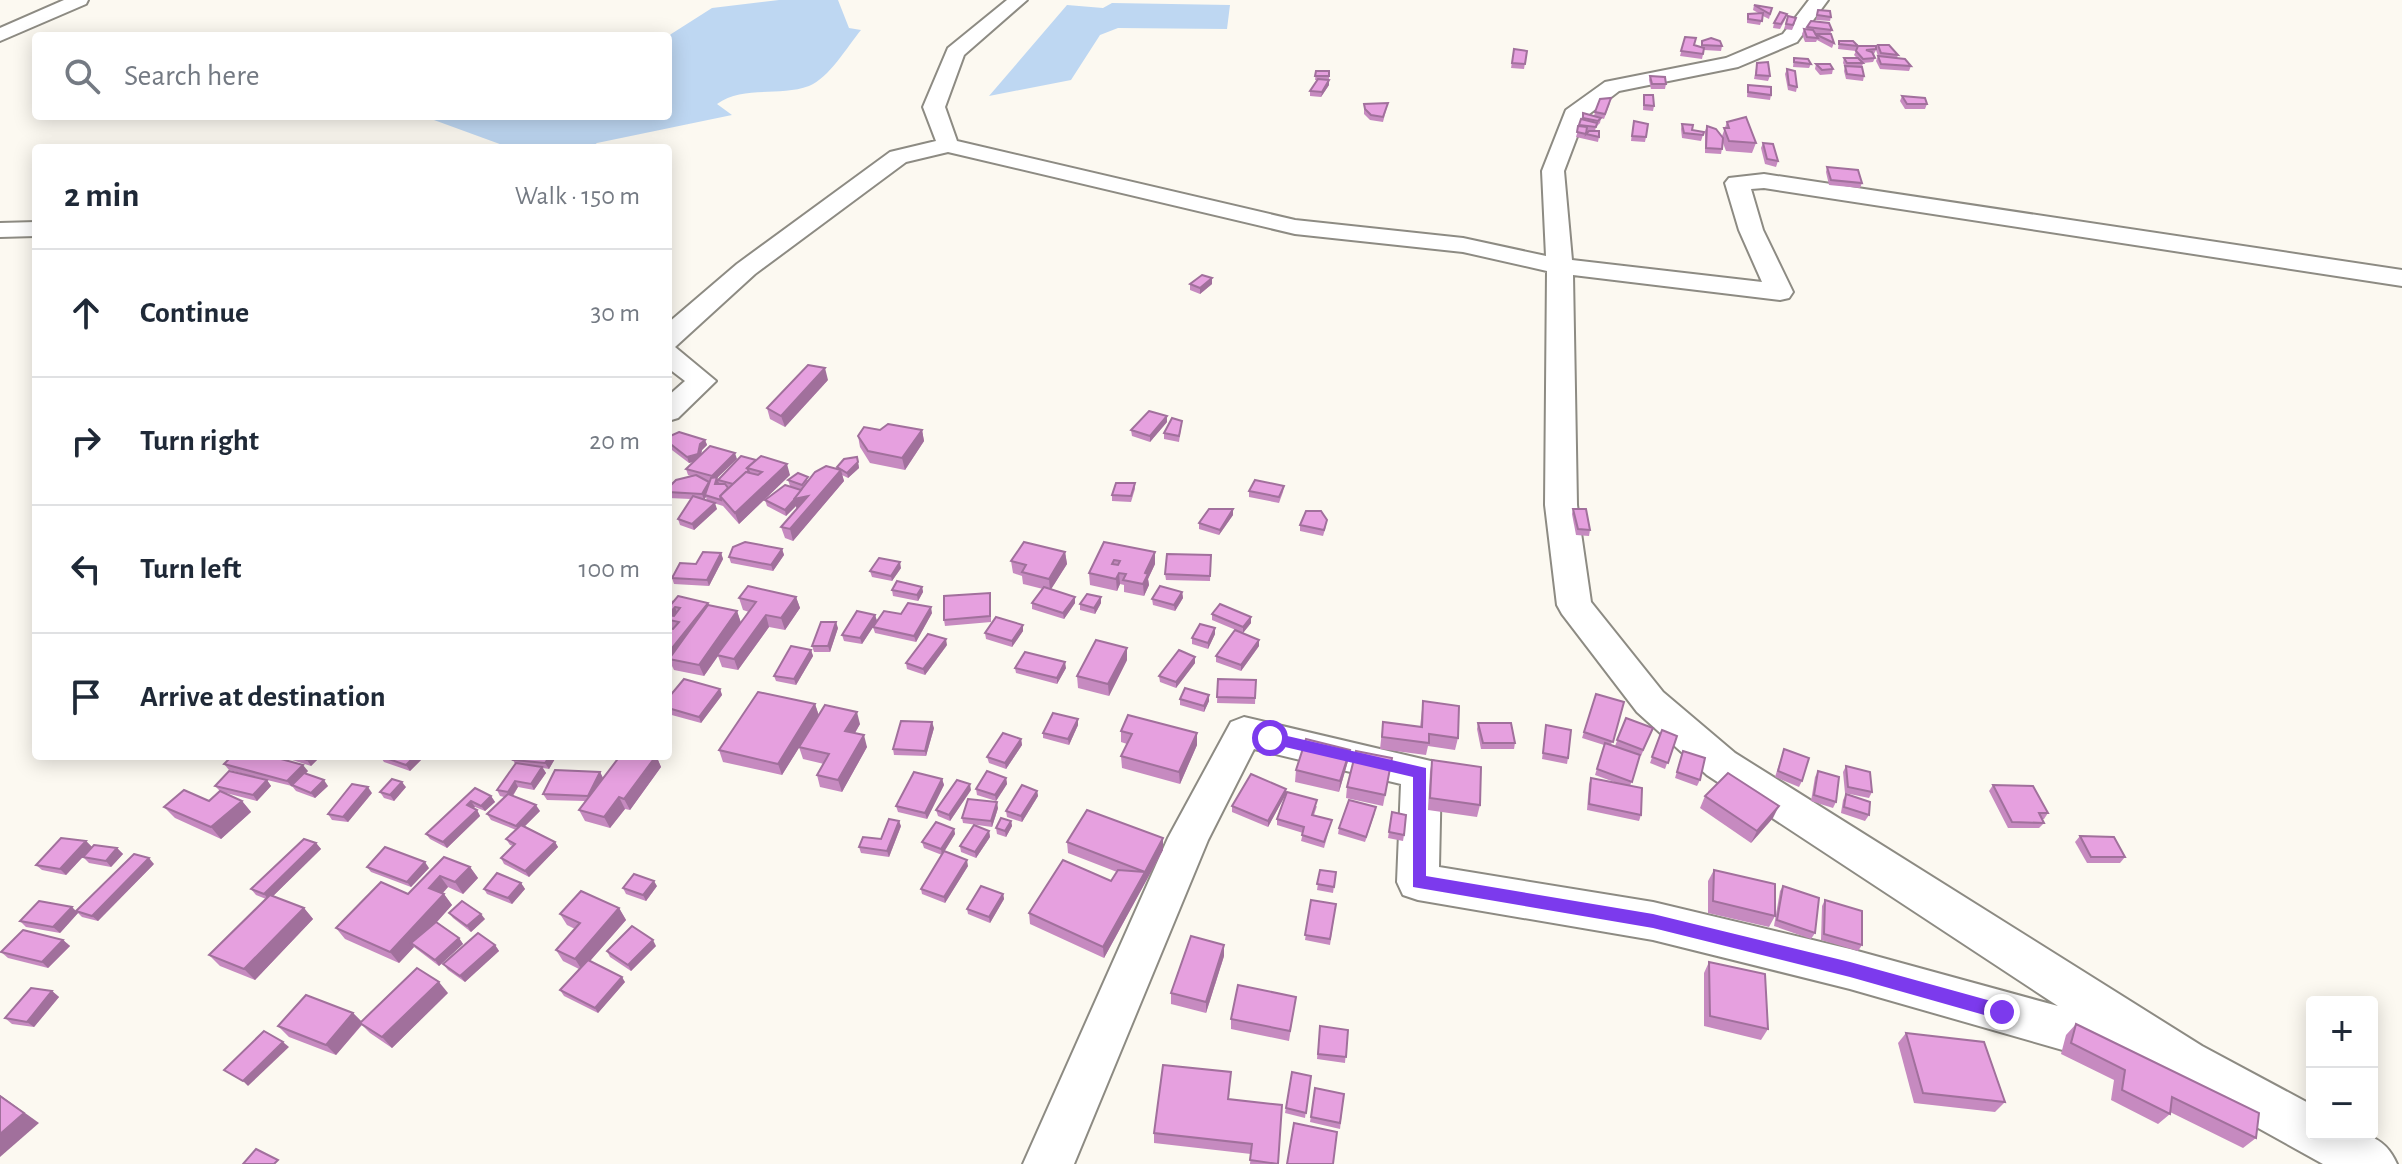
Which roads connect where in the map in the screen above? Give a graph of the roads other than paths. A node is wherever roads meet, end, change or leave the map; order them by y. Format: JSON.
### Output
{"nodes":[{"id":1,"x":79,"y":0,"type":"edge"},
{"id":2,"x":1018,"y":0,"type":"edge"},
{"id":3,"x":1819,"y":0,"type":"edge"},
{"id":4,"x":0,"y":35,"type":"edge"},
{"id":5,"x":948,"y":145,"type":"junction"},
{"id":6,"x":32,"y":229,"type":"edge"},
{"id":7,"x":0,"y":230,"type":"edge"},
{"id":8,"x":1559,"y":266,"type":"junction"},
{"id":9,"x":2402,"y":278,"type":"edge"},
{"id":10,"x":672,"y":336,"type":"edge"},
{"id":11,"x":672,"y":357,"type":"edge"},
{"id":12,"x":672,"y":408,"type":"edge"},
{"id":13,"x":2185,"y":1062,"type":"junction"},
{"id":14,"x":2306,"y":1129,"type":"edge"},
{"id":15,"x":2327,"y":1140,"type":"edge"},
{"id":16,"x":1048,"y":1164,"type":"edge"},
{"id":17,"x":2372,"y":1164,"type":"edge"}],
"edges":[{"from":1,"to":4,"type":"street"},
{"from":2,"to":5,"type":"street"},
{"from":3,"to":8,"type":"street"},
{"from":5,"to":8,"type":"street"},
{"from":5,"to":10,"type":"street"},
{"from":6,"to":7,"type":"street"},
{"from":8,"to":9,"type":"street"},
{"from":8,"to":13,"type":"street"},
{"from":11,"to":12,"type":"street"},
{"from":13,"to":14,"type":"street"},
{"from":13,"to":16,"type":"street"},
{"from":15,"to":17,"type":"street"}]}
